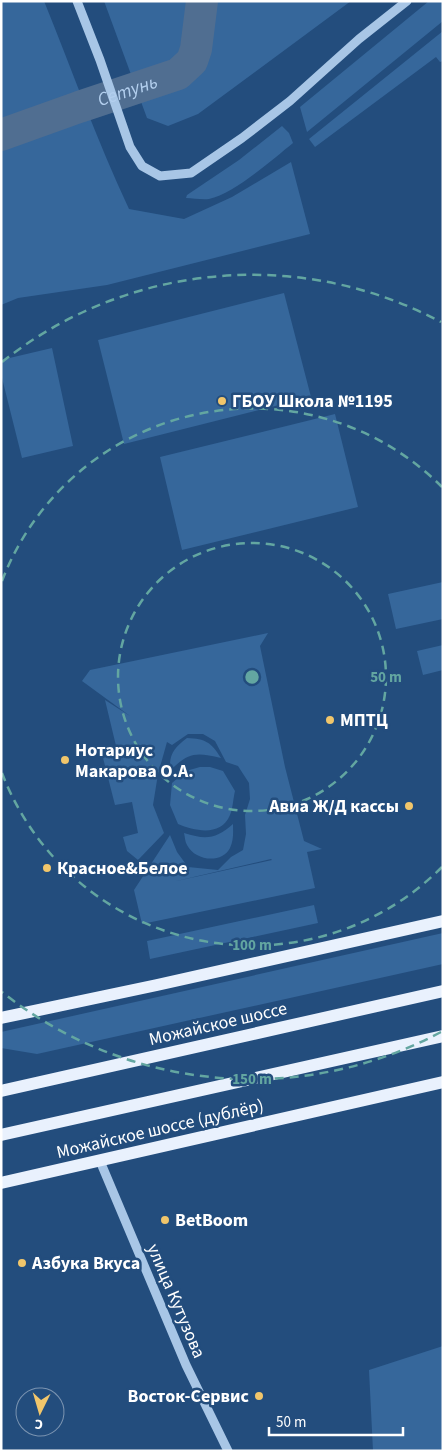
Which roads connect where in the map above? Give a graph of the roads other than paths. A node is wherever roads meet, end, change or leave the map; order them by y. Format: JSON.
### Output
{"nodes":[{"id":1,"x":77,"y":1,"type":"edge"},
{"id":2,"x":407,"y":1,"type":"edge"},
{"id":3,"x":443,"y":921,"type":"edge"},
{"id":4,"x":443,"y":991,"type":"edge"},
{"id":5,"x":1,"y":1018,"type":"edge"},
{"id":6,"x":443,"y":1036,"type":"edge"},
{"id":7,"x":443,"y":1082,"type":"edge"},
{"id":8,"x":1,"y":1091,"type":"edge"},
{"id":9,"x":1,"y":1136,"type":"edge"},
{"id":10,"x":100,"y":1161,"type":"junction"},
{"id":11,"x":1,"y":1183,"type":"edge"},
{"id":12,"x":228,"y":1451,"type":"edge"}],
"edges":[{"from":1,"to":2,"type":"street"},
{"from":3,"to":5,"type":"main road"},
{"from":4,"to":8,"type":"main road","name":"Можайское шоссе"},
{"from":6,"to":9,"type":"main road"},
{"from":7,"to":10,"type":"main road","name":"Можайское шоссе (дублёр)"},
{"from":10,"to":11,"type":"main road","name":"Можайское шоссе (дублёр)"},
{"from":10,"to":12,"type":"street","name":"улица Кутузова"}]}
